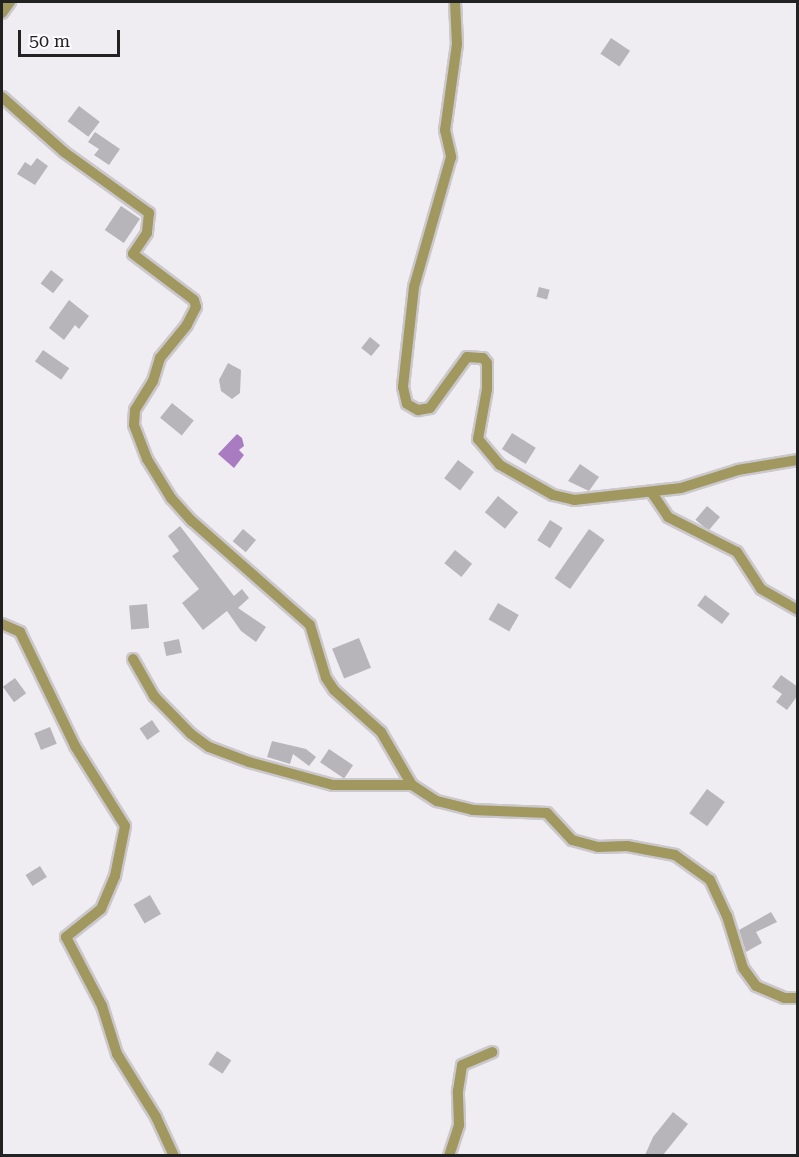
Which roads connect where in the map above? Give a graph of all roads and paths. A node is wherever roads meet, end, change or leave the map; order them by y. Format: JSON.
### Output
{"nodes":[{"id":1,"x":9,"y":2,"type":"edge"},
{"id":2,"x":455,"y":2,"type":"edge"},
{"id":3,"x":2,"y":13,"type":"edge"},
{"id":4,"x":2,"y":97,"type":"edge"},
{"id":5,"x":798,"y":459,"type":"edge"},
{"id":6,"x":652,"y":493,"type":"junction"},
{"id":7,"x":798,"y":610,"type":"edge"},
{"id":8,"x":2,"y":624,"type":"edge"},
{"id":9,"x":133,"y":659,"type":"dead end"},
{"id":10,"x":412,"y":785,"type":"junction"},
{"id":11,"x":798,"y":998,"type":"edge"},
{"id":12,"x":492,"y":1052,"type":"dead end"},
{"id":13,"x":174,"y":1155,"type":"edge"},
{"id":14,"x":449,"y":1155,"type":"edge"}],
"edges":[{"from":1,"to":3,"type":"street"},
{"from":2,"to":6,"type":"street"},
{"from":4,"to":10,"type":"street"},
{"from":5,"to":6,"type":"street"},
{"from":6,"to":7,"type":"street"},
{"from":8,"to":13,"type":"street"},
{"from":9,"to":10,"type":"street"},
{"from":10,"to":11,"type":"street"},
{"from":12,"to":14,"type":"street"}]}
